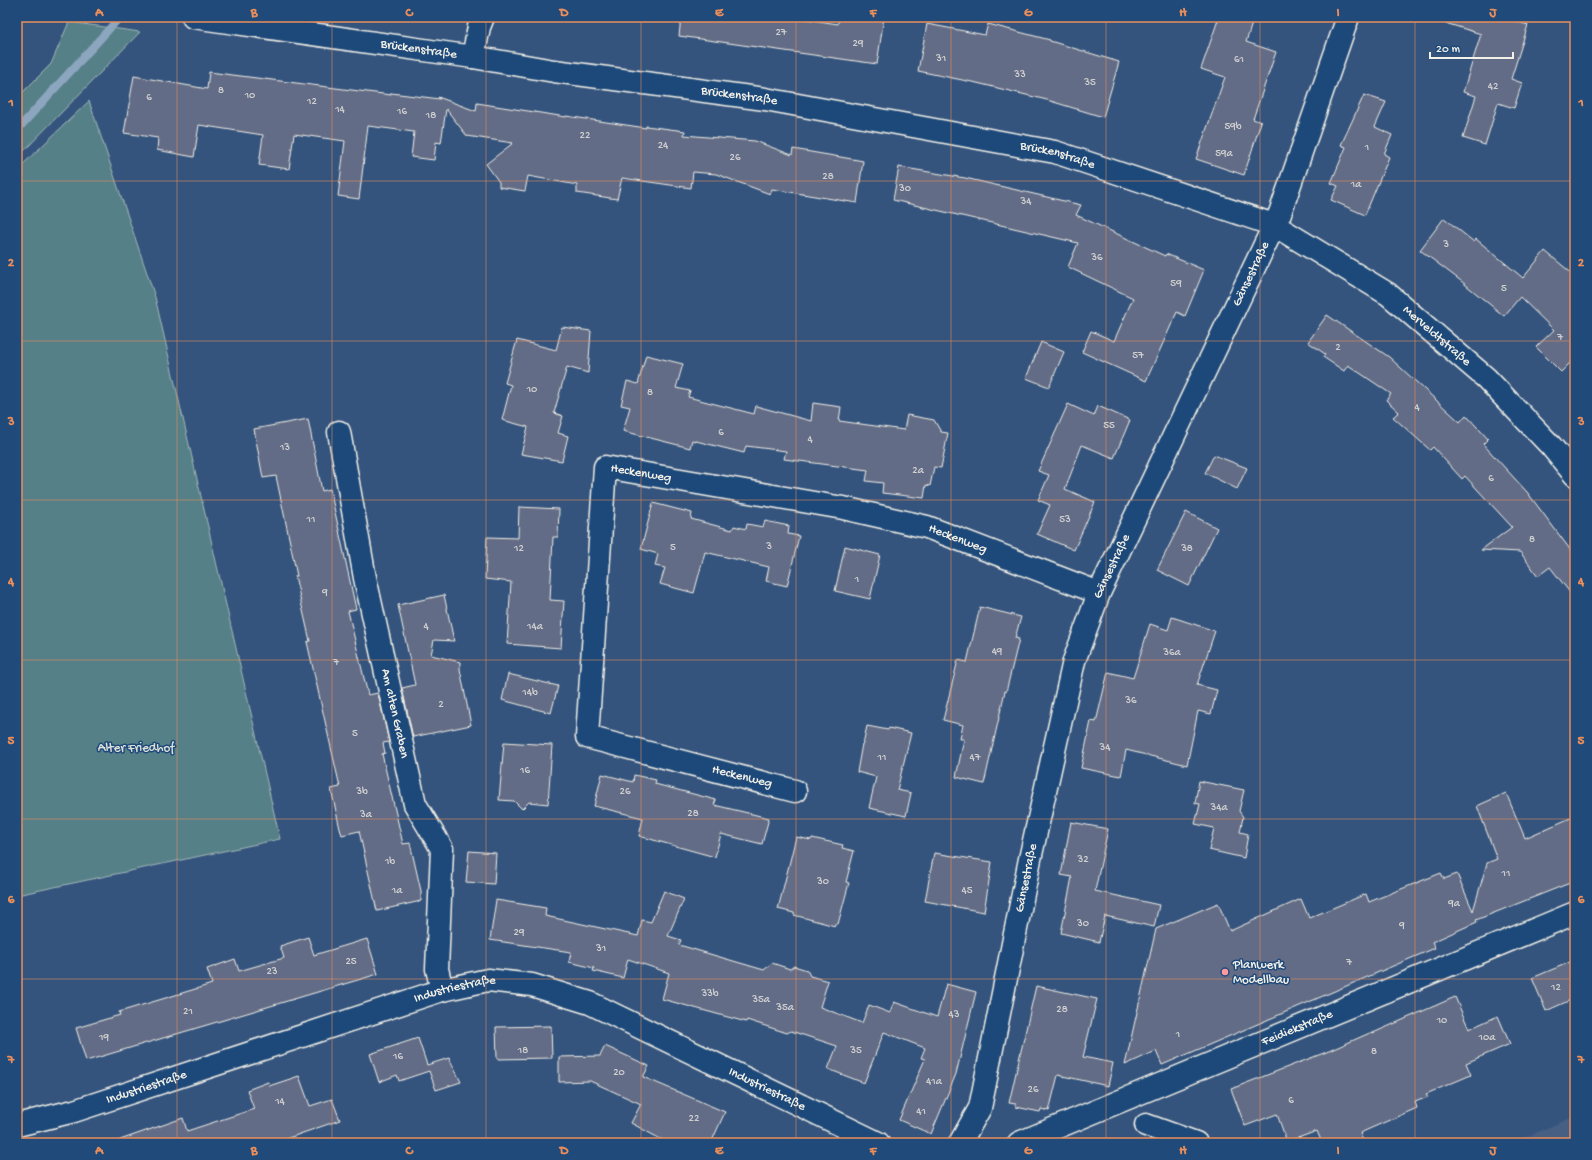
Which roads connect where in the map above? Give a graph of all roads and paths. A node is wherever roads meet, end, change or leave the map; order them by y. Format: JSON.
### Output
{"nodes":[{"id":1,"x":193,"y":17,"type":"edge"},
{"id":2,"x":483,"y":17,"type":"edge"},
{"id":3,"x":1348,"y":17,"type":"edge"},
{"id":4,"x":473,"y":57,"type":"junction"},
{"id":5,"x":1274,"y":225,"type":"junction"},
{"id":6,"x":339,"y":432,"type":"dead end"},
{"id":7,"x":1575,"y":475,"type":"edge"},
{"id":8,"x":1099,"y":593,"type":"junction"},
{"id":9,"x":795,"y":791,"type":"dead end"},
{"id":10,"x":1575,"y":912,"type":"edge"},
{"id":11,"x":442,"y":990,"type":"junction"},
{"id":12,"x":17,"y":1125,"type":"edge"},
{"id":13,"x":1146,"y":1125,"type":"dead end"},
{"id":14,"x":878,"y":1143,"type":"edge"},
{"id":15,"x":960,"y":1143,"type":"edge"},
{"id":16,"x":1019,"y":1143,"type":"edge"},
{"id":17,"x":1196,"y":1143,"type":"edge"}],
"edges":[{"from":1,"to":4,"type":"street","name":"Brückenstraße"},
{"from":2,"to":4,"type":"street"},
{"from":3,"to":5,"type":"street","name":"Gänsestraße"},
{"from":4,"to":5,"type":"street","name":"Brückenstraße"},
{"from":5,"to":7,"type":"street","name":"Merveldtstraße"},
{"from":5,"to":8,"type":"street","name":"Gänsestraße"},
{"from":6,"to":11,"type":"street","name":"Am alten Graben"},
{"from":8,"to":9,"type":"street","name":"Heckenweg"},
{"from":8,"to":15,"type":"street","name":"Gänsestraße"},
{"from":10,"to":16,"type":"street","name":"Feidiekstraße"},
{"from":11,"to":12,"type":"street","name":"Industriestraße"},
{"from":11,"to":14,"type":"street","name":"Industriestraße"},
{"from":13,"to":17,"type":"street"}]}
